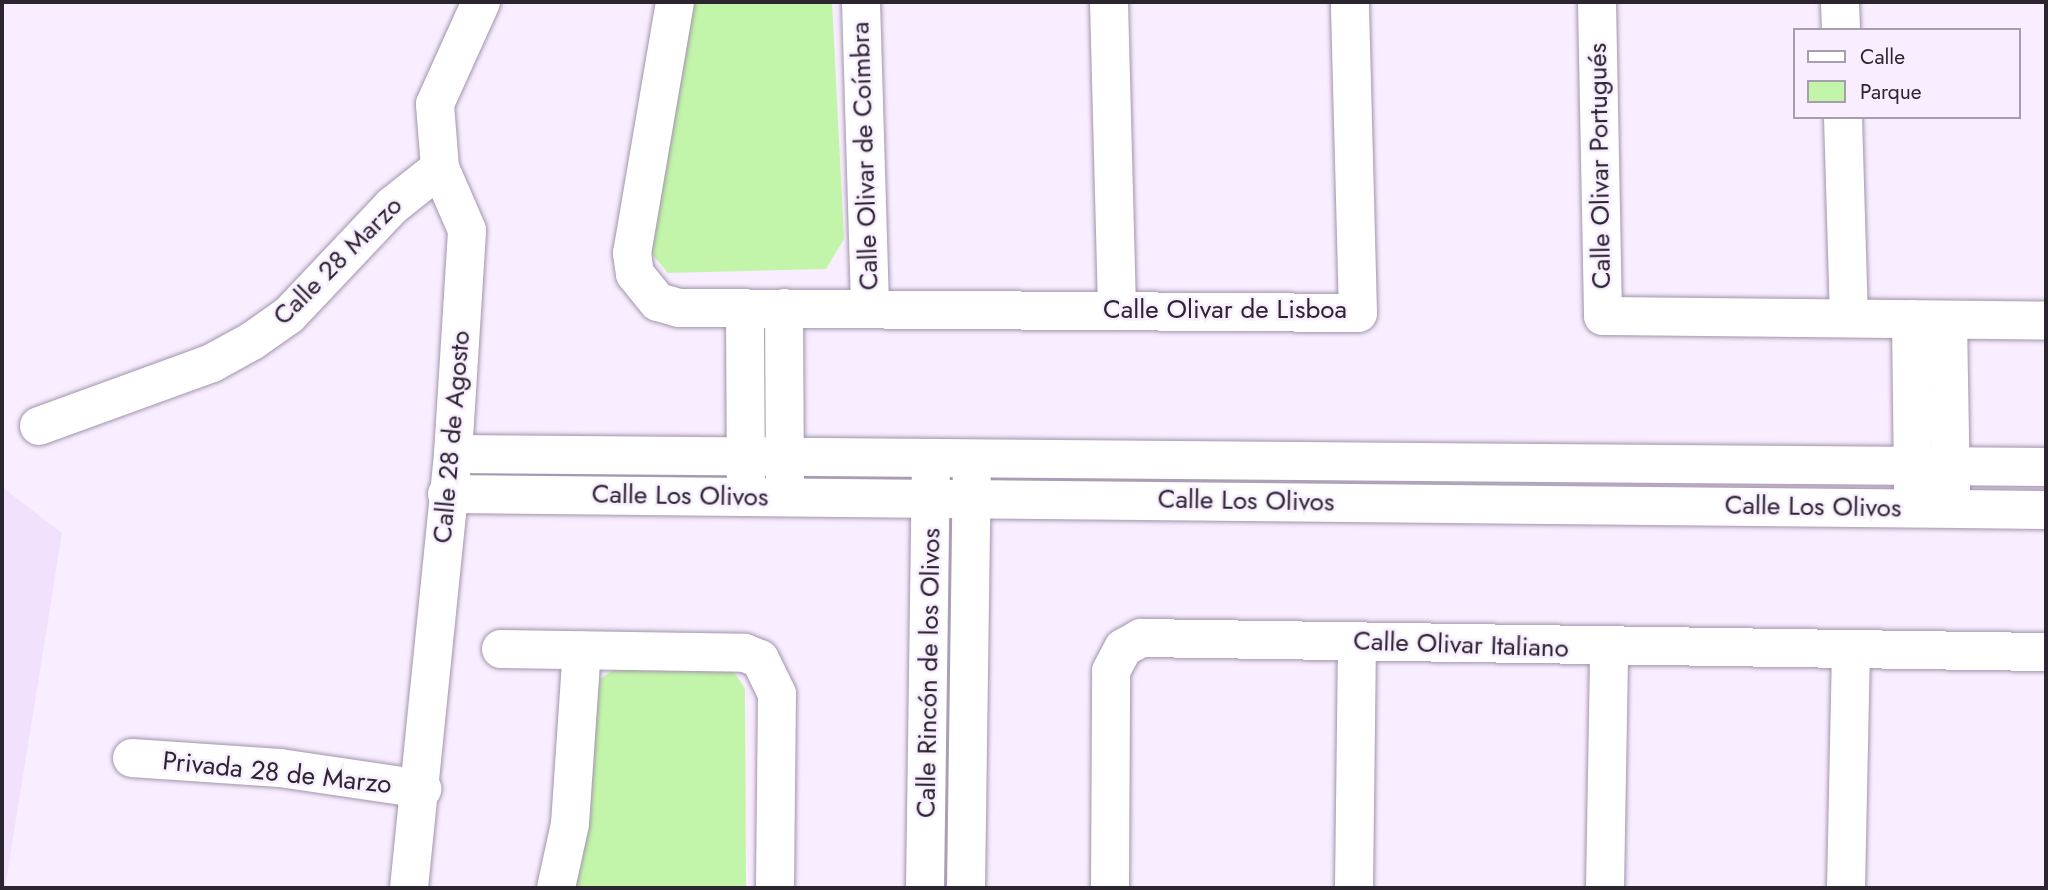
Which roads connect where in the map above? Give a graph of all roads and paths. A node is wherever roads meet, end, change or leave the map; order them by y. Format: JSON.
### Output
{"nodes":[{"id":1,"x":481,"y":2,"type":"edge"},
{"id":2,"x":675,"y":2,"type":"edge"},
{"id":3,"x":861,"y":2,"type":"edge"},
{"id":4,"x":1109,"y":2,"type":"edge"},
{"id":5,"x":1350,"y":2,"type":"edge"},
{"id":6,"x":1597,"y":2,"type":"edge"},
{"id":7,"x":1840,"y":2,"type":"edge"},
{"id":8,"x":1841,"y":28,"type":"edge"},
{"id":9,"x":1843,"y":119,"type":"edge"},
{"id":10,"x":440,"y":168,"type":"junction"},
{"id":11,"x":745,"y":309,"type":"junction"},
{"id":12,"x":784,"y":309,"type":"junction"},
{"id":13,"x":870,"y":309,"type":"junction"},
{"id":14,"x":1116,"y":312,"type":"junction"},
{"id":15,"x":1849,"y":317,"type":"junction"},
{"id":16,"x":1911,"y":319,"type":"junction"},
{"id":17,"x":1948,"y":321,"type":"junction"},
{"id":18,"x":2046,"y":321,"type":"edge"},
{"id":19,"x":39,"y":426,"type":"dead end"},
{"id":20,"x":453,"y":454,"type":"junction"},
{"id":21,"x":746,"y":456,"type":"junction"},
{"id":22,"x":785,"y":457,"type":"junction"},
{"id":23,"x":932,"y":458,"type":"junction"},
{"id":24,"x":972,"y":458,"type":"junction"},
{"id":25,"x":1913,"y":466,"type":"junction"},
{"id":26,"x":1951,"y":466,"type":"junction"},
{"id":27,"x":2046,"y":467,"type":"edge"},
{"id":28,"x":447,"y":494,"type":"junction"},
{"id":29,"x":746,"y":497,"type":"junction"},
{"id":30,"x":786,"y":497,"type":"junction"},
{"id":31,"x":931,"y":499,"type":"junction"},
{"id":32,"x":972,"y":499,"type":"junction"},
{"id":33,"x":1913,"y":508,"type":"junction"},
{"id":34,"x":1951,"y":509,"type":"junction"},
{"id":35,"x":2046,"y":510,"type":"edge"},
{"id":36,"x":1357,"y":642,"type":"junction"},
{"id":37,"x":501,"y":649,"type":"dead end"},
{"id":38,"x":1609,"y":649,"type":"junction"},
{"id":39,"x":1851,"y":649,"type":"junction"},
{"id":40,"x":582,"y":650,"type":"junction"},
{"id":41,"x":2046,"y":652,"type":"edge"},
{"id":42,"x":132,"y":758,"type":"dead end"},
{"id":43,"x":422,"y":789,"type":"junction"},
{"id":44,"x":409,"y":888,"type":"edge"},
{"id":45,"x":556,"y":888,"type":"edge"},
{"id":46,"x":775,"y":888,"type":"edge"},
{"id":47,"x":925,"y":888,"type":"edge"},
{"id":48,"x":966,"y":888,"type":"edge"},
{"id":49,"x":1110,"y":888,"type":"edge"},
{"id":50,"x":1354,"y":888,"type":"edge"},
{"id":51,"x":1605,"y":888,"type":"edge"},
{"id":52,"x":1846,"y":888,"type":"edge"}],
"edges":[{"from":1,"to":10,"type":"street","name":"Calle 28 de Agosto"},
{"from":2,"to":11,"type":"street","name":"Calle Olivar de Lisboa"},
{"from":3,"to":13,"type":"street","name":"Calle Olivar de Coímbra"},
{"from":4,"to":14,"type":"street"},
{"from":5,"to":14,"type":"street","name":"Calle Olivar de Lisboa"},
{"from":6,"to":15,"type":"street","name":"Calle Olivar Portugués"},
{"from":7,"to":8,"type":"street"},
{"from":9,"to":15,"type":"street"},
{"from":10,"to":19,"type":"street","name":"Calle 28 Marzo"},
{"from":10,"to":20,"type":"street","name":"Calle 28 de Agosto"},
{"from":11,"to":12,"type":"street","name":"Calle Olivar de Lisboa"},
{"from":11,"to":21,"type":"street"},
{"from":12,"to":13,"type":"street","name":"Calle Olivar de Lisboa"},
{"from":12,"to":22,"type":"street"},
{"from":13,"to":14,"type":"street","name":"Calle Olivar de Lisboa"},
{"from":15,"to":16,"type":"street","name":"Calle Olivar Portugués"},
{"from":16,"to":17,"type":"street","name":"Calle Olivar Portugués"},
{"from":16,"to":25,"type":"street"},
{"from":17,"to":18,"type":"street","name":"Calle Olivar Portugués"},
{"from":17,"to":26,"type":"street"},
{"from":20,"to":21,"type":"street","name":"Calle Los Olivos"},
{"from":20,"to":28,"type":"street","name":"Calle 28 de Agosto"},
{"from":21,"to":22,"type":"street","name":"Calle Los Olivos"},
{"from":21,"to":29,"type":"street"},
{"from":22,"to":23,"type":"street","name":"Calle Los Olivos"},
{"from":22,"to":30,"type":"street"},
{"from":23,"to":24,"type":"street","name":"Calle Los Olivos"},
{"from":23,"to":31,"type":"street","name":"Calle Rincón de los Olivos"},
{"from":24,"to":25,"type":"street","name":"Calle Los Olivos"},
{"from":24,"to":32,"type":"street","name":"Calle Rincón de los Olivos"},
{"from":25,"to":26,"type":"street","name":"Calle Los Olivos"},
{"from":25,"to":33,"type":"street"},
{"from":26,"to":27,"type":"street","name":"Calle Los Olivos"},
{"from":26,"to":34,"type":"street"},
{"from":28,"to":29,"type":"street","name":"Calle Los Olivos"},
{"from":28,"to":43,"type":"street","name":"Calle 28 de Agosto"},
{"from":29,"to":30,"type":"street","name":"Calle Los Olivos"},
{"from":30,"to":31,"type":"street","name":"Calle Los Olivos"},
{"from":31,"to":32,"type":"street","name":"Calle Los Olivos"},
{"from":31,"to":47,"type":"street","name":"Calle Rincón de los Olivos"},
{"from":32,"to":33,"type":"street","name":"Calle Los Olivos"},
{"from":32,"to":48,"type":"street","name":"Calle Rincón de los Olivos"},
{"from":33,"to":34,"type":"street","name":"Calle Los Olivos"},
{"from":34,"to":35,"type":"street","name":"Calle Los Olivos"},
{"from":36,"to":38,"type":"street","name":"Calle Olivar Italiano"},
{"from":36,"to":49,"type":"street","name":"Calle Olivar Italiano"},
{"from":36,"to":50,"type":"street"},
{"from":37,"to":40,"type":"street"},
{"from":38,"to":39,"type":"street","name":"Calle Olivar Italiano"},
{"from":38,"to":51,"type":"street"},
{"from":39,"to":41,"type":"street","name":"Calle Olivar Italiano"},
{"from":39,"to":52,"type":"street"},
{"from":40,"to":45,"type":"street"},
{"from":40,"to":46,"type":"street"},
{"from":42,"to":43,"type":"street","name":"Privada 28 de Marzo"},
{"from":43,"to":44,"type":"street","name":"Calle 28 de Agosto"}]}
